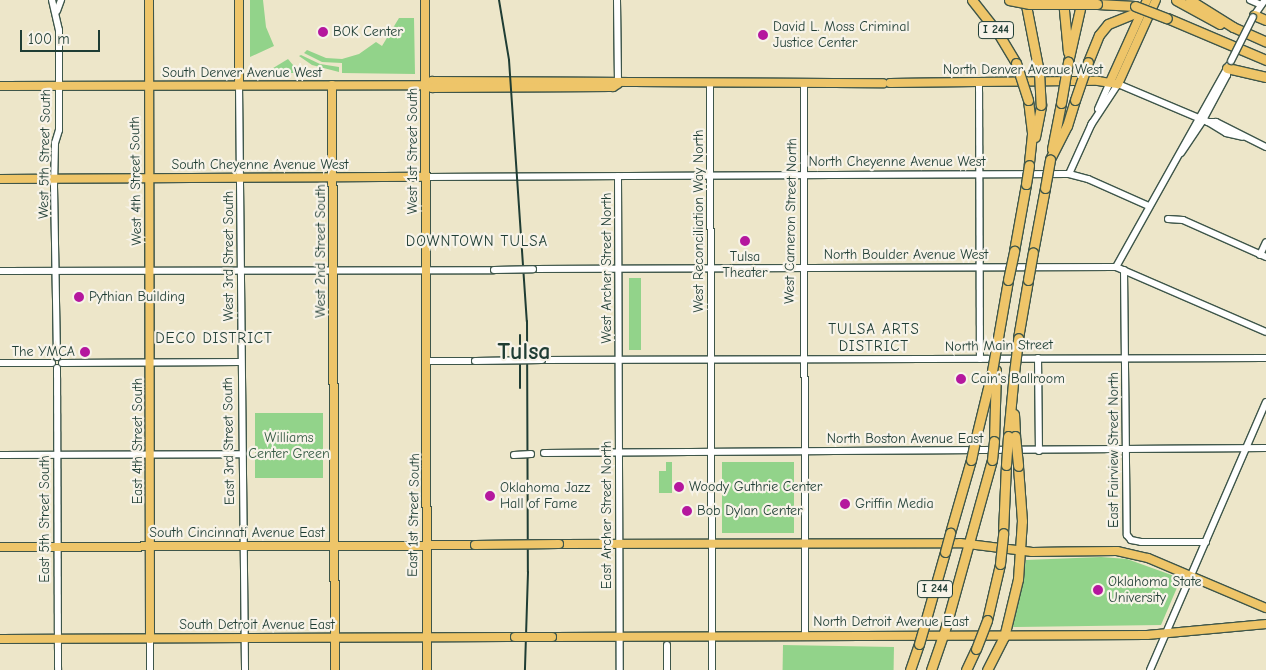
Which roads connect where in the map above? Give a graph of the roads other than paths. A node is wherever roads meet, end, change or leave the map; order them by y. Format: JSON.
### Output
{"nodes":[{"id":1,"x":53,"y":0,"type":"edge"},
{"id":2,"x":60,"y":0,"type":"edge"},
{"id":3,"x":149,"y":0,"type":"edge"},
{"id":4,"x":239,"y":0,"type":"edge"},
{"id":5,"x":425,"y":0,"type":"edge"},
{"id":6,"x":618,"y":0,"type":"edge"},
{"id":7,"x":972,"y":0,"type":"edge"},
{"id":8,"x":1009,"y":0,"type":"edge"},
{"id":9,"x":1025,"y":0,"type":"edge"},
{"id":10,"x":1031,"y":0,"type":"edge"},
{"id":11,"x":1063,"y":0,"type":"edge"},
{"id":12,"x":1082,"y":0,"type":"edge"},
{"id":13,"x":1147,"y":0,"type":"edge"},
{"id":14,"x":1156,"y":0,"type":"edge"},
{"id":15,"x":1176,"y":0,"type":"edge"},
{"id":16,"x":1190,"y":0,"type":"edge"},
{"id":17,"x":1250,"y":0,"type":"edge"},
{"id":18,"x":1263,"y":2,"type":"edge"},
{"id":19,"x":1046,"y":3,"type":"junction"},
{"id":20,"x":57,"y":11,"type":"junction"},
{"id":21,"x":1254,"y":16,"type":"junction"},
{"id":22,"x":1167,"y":18,"type":"junction"},
{"id":23,"x":1266,"y":20,"type":"edge"},
{"id":24,"x":1253,"y":36,"type":"junction"},
{"id":25,"x":1266,"y":42,"type":"edge"},
{"id":26,"x":1266,"y":60,"type":"edge"},
{"id":27,"x":1068,"y":62,"type":"junction"},
{"id":28,"x":1229,"y":65,"type":"junction"},
{"id":29,"x":1039,"y":72,"type":"junction"},
{"id":30,"x":1266,"y":77,"type":"edge"},
{"id":31,"x":979,"y":82,"type":"junction"},
{"id":32,"x":710,"y":83,"type":"junction"},
{"id":33,"x":804,"y":83,"type":"junction"},
{"id":34,"x":1114,"y":83,"type":"junction"},
{"id":35,"x":458,"y":84,"type":"joint"},
{"id":36,"x":618,"y":84,"type":"junction"},
{"id":37,"x":240,"y":85,"type":"junction"},
{"id":38,"x":332,"y":85,"type":"junction"},
{"id":39,"x":425,"y":85,"type":"junction"},
{"id":40,"x":0,"y":86,"type":"edge"},
{"id":41,"x":59,"y":86,"type":"junction"},
{"id":42,"x":148,"y":86,"type":"junction"},
{"id":43,"x":1203,"y":120,"type":"junction"},
{"id":44,"x":1266,"y":148,"type":"edge"},
{"id":45,"x":1050,"y":159,"type":"junction"},
{"id":46,"x":1029,"y":165,"type":"junction"},
{"id":47,"x":980,"y":174,"type":"junction"},
{"id":48,"x":1069,"y":174,"type":"junction"},
{"id":49,"x":712,"y":175,"type":"junction"},
{"id":50,"x":803,"y":175,"type":"junction"},
{"id":51,"x":519,"y":176,"type":"joint"},
{"id":52,"x":618,"y":176,"type":"junction"},
{"id":53,"x":241,"y":177,"type":"junction"},
{"id":54,"x":333,"y":177,"type":"junction"},
{"id":55,"x":426,"y":177,"type":"junction"},
{"id":56,"x":149,"y":178,"type":"junction"},
{"id":57,"x":0,"y":179,"type":"edge"},
{"id":58,"x":54,"y":179,"type":"junction"},
{"id":59,"x":1150,"y":206,"type":"junction"},
{"id":60,"x":1168,"y":219,"type":"dead end"},
{"id":61,"x":1266,"y":242,"type":"edge"},
{"id":62,"x":1263,"y":256,"type":"edge"},
{"id":63,"x":980,"y":267,"type":"junction"},
{"id":64,"x":1116,"y":267,"type":"junction"},
{"id":65,"x":619,"y":268,"type":"junction"},
{"id":66,"x":712,"y":268,"type":"junction"},
{"id":67,"x":802,"y":268,"type":"junction"},
{"id":68,"x":334,"y":269,"type":"junction"},
{"id":69,"x":426,"y":269,"type":"junction"},
{"id":70,"x":57,"y":270,"type":"junction"},
{"id":71,"x":150,"y":270,"type":"junction"},
{"id":72,"x":241,"y":270,"type":"junction"},
{"id":73,"x":1124,"y":270,"type":"junction"},
{"id":74,"x":0,"y":271,"type":"edge"},
{"id":75,"x":1266,"y":332,"type":"edge"},
{"id":76,"x":1038,"y":358,"type":"junction"},
{"id":77,"x":1126,"y":358,"type":"junction"},
{"id":78,"x":1266,"y":358,"type":"edge"},
{"id":79,"x":619,"y":359,"type":"junction"},
{"id":80,"x":712,"y":359,"type":"junction"},
{"id":81,"x":802,"y":359,"type":"junction"},
{"id":82,"x":980,"y":359,"type":"junction"},
{"id":83,"x":426,"y":361,"type":"junction"},
{"id":84,"x":150,"y":362,"type":"junction"},
{"id":85,"x":241,"y":362,"type":"junction"},
{"id":86,"x":0,"y":363,"type":"edge"},
{"id":87,"x":55,"y":363,"type":"junction"},
{"id":88,"x":994,"y":370,"type":"junction"},
{"id":89,"x":1266,"y":402,"type":"edge"},
{"id":90,"x":1012,"y":436,"type":"junction"},
{"id":91,"x":1266,"y":448,"type":"edge"},
{"id":92,"x":1245,"y":449,"type":"junction"},
{"id":93,"x":1126,"y":450,"type":"junction"},
{"id":94,"x":1039,"y":451,"type":"junction"},
{"id":95,"x":544,"y":452,"type":"dead end"},
{"id":96,"x":619,"y":452,"type":"junction"},
{"id":97,"x":712,"y":452,"type":"junction"},
{"id":98,"x":804,"y":452,"type":"junction"},
{"id":99,"x":58,"y":454,"type":"junction"},
{"id":100,"x":150,"y":454,"type":"junction"},
{"id":101,"x":242,"y":454,"type":"junction"},
{"id":102,"x":531,"y":454,"type":"dead end"},
{"id":103,"x":0,"y":455,"type":"edge"},
{"id":104,"x":514,"y":455,"type":"dead end"},
{"id":105,"x":1206,"y":542,"type":"junction"},
{"id":106,"x":804,"y":543,"type":"junction"},
{"id":107,"x":970,"y":543,"type":"junction"},
{"id":108,"x":620,"y":544,"type":"junction"},
{"id":109,"x":712,"y":544,"type":"junction"},
{"id":110,"x":426,"y":545,"type":"junction"},
{"id":111,"x":58,"y":546,"type":"junction"},
{"id":112,"x":150,"y":546,"type":"junction"},
{"id":113,"x":243,"y":546,"type":"junction"},
{"id":114,"x":334,"y":546,"type":"junction"},
{"id":115,"x":0,"y":547,"type":"edge"},
{"id":116,"x":1021,"y":551,"type":"junction"},
{"id":117,"x":1191,"y":576,"type":"junction"},
{"id":118,"x":1266,"y":608,"type":"edge"},
{"id":119,"x":1266,"y":624,"type":"edge"},
{"id":120,"x":944,"y":633,"type":"junction"},
{"id":121,"x":1165,"y":634,"type":"junction"},
{"id":122,"x":620,"y":636,"type":"junction"},
{"id":123,"x":712,"y":636,"type":"junction"},
{"id":124,"x":805,"y":636,"type":"junction"},
{"id":125,"x":335,"y":637,"type":"junction"},
{"id":126,"x":426,"y":637,"type":"junction"},
{"id":127,"x":515,"y":637,"type":"joint"},
{"id":128,"x":1004,"y":637,"type":"junction"},
{"id":129,"x":58,"y":638,"type":"junction"},
{"id":130,"x":244,"y":638,"type":"junction"},
{"id":131,"x":0,"y":639,"type":"edge"},
{"id":132,"x":150,"y":639,"type":"junction"},
{"id":133,"x":667,"y":645,"type":"dead end"},
{"id":134,"x":58,"y":670,"type":"edge"},
{"id":135,"x":150,"y":670,"type":"edge"},
{"id":136,"x":244,"y":670,"type":"edge"},
{"id":137,"x":335,"y":670,"type":"edge"},
{"id":138,"x":426,"y":670,"type":"edge"},
{"id":139,"x":620,"y":670,"type":"edge"},
{"id":140,"x":667,"y":670,"type":"edge"},
{"id":141,"x":712,"y":670,"type":"edge"},
{"id":142,"x":910,"y":670,"type":"edge"},
{"id":143,"x":931,"y":670,"type":"edge"},
{"id":144,"x":966,"y":670,"type":"edge"},
{"id":145,"x":987,"y":670,"type":"edge"},
{"id":146,"x":1150,"y":670,"type":"edge"}],
"edges":[{"from":1,"to":2,"type":"street"},
{"from":1,"to":20,"type":"street","name":"West 5th Street South"},
{"from":2,"to":20,"type":"street","name":"West 5th Street South"},
{"from":3,"to":42,"type":"main road","name":"West 4th Street South"},
{"from":4,"to":37,"type":"main road","name":"West 3rd Street South"},
{"from":5,"to":39,"type":"main road","name":"West 1st Street South"},
{"from":6,"to":36,"type":"street"},
{"from":7,"to":46,"type":"highway","number":"I 244","bridge":true},
{"from":8,"to":19,"type":"highway","bridge":true},
{"from":9,"to":29,"type":"highway"},
{"from":10,"to":19,"type":"highway","bridge":true},
{"from":10,"to":29,"type":"highway"},
{"from":11,"to":27,"type":"highway"},
{"from":12,"to":27,"type":"highway"},
{"from":13,"to":34,"type":"main road"},
{"from":14,"to":34,"type":"main road"},
{"from":15,"to":24,"type":"highway"},
{"from":16,"to":24,"type":"highway"},
{"from":17,"to":18,"type":"street"},
{"from":18,"to":21,"type":"street"},
{"from":19,"to":22,"type":"highway","bridge":true},
{"from":20,"to":41,"type":"street","name":"West 5th Street South"},
{"from":21,"to":23,"type":"highway"},
{"from":21,"to":28,"type":"street","bridge":true},
{"from":22,"to":26,"type":"highway"},
{"from":22,"to":45,"type":"highway","bridge":true},
{"from":24,"to":25,"type":"highway"},
{"from":27,"to":45,"type":"highway","bridge":true},
{"from":28,"to":30,"type":"highway"},
{"from":28,"to":43,"type":"street"},
{"from":29,"to":46,"type":"highway","bridge":true},
{"from":31,"to":33,"type":"main road","name":"North Denver Avenue West"},
{"from":31,"to":34,"type":"main road","name":"North Denver Avenue West"},
{"from":31,"to":47,"type":"street"},
{"from":32,"to":33,"type":"main road","name":"North Denver Avenue West"},
{"from":32,"to":36,"type":"main road","name":"North Denver Avenue West"},
{"from":32,"to":49,"type":"street","name":"West Reconciliation Way North"},
{"from":33,"to":50,"type":"street","name":"West Cameron Street North"},
{"from":34,"to":43,"type":"street","name":"North Denver Avenue West"},
{"from":34,"to":48,"type":"street"},
{"from":35,"to":36,"type":"main road","name":"North Denver Avenue West"},
{"from":35,"to":39,"type":"main road","name":"South Denver Avenue West"},
{"from":37,"to":38,"type":"main road","name":"South Denver Avenue West"},
{"from":37,"to":42,"type":"main road","name":"South Denver Avenue West"},
{"from":37,"to":53,"type":"street","name":"West 3rd Street South"},
{"from":38,"to":39,"type":"main road","name":"South Denver Avenue West"},
{"from":38,"to":54,"type":"main road","name":"West 2nd Street South"},
{"from":39,"to":55,"type":"main road","name":"West 1st Street South"},
{"from":40,"to":41,"type":"main road","name":"South Denver Avenue West"},
{"from":41,"to":42,"type":"main road","name":"South Denver Avenue West"},
{"from":41,"to":58,"type":"street","name":"West 5th Street South"},
{"from":42,"to":56,"type":"main road","name":"West 4th Street South"},
{"from":43,"to":44,"type":"street","name":"North Denver Avenue West"},
{"from":43,"to":59,"type":"street"},
{"from":45,"to":90,"type":"highway","bridge":true},
{"from":46,"to":88,"type":"highway","number":"I 244","bridge":true},
{"from":47,"to":48,"type":"street","name":"North Cheyenne Avenue West"},
{"from":47,"to":50,"type":"street","name":"North Cheyenne Avenue West"},
{"from":47,"to":63,"type":"street"},
{"from":48,"to":59,"type":"street","name":"North Cheyenne Avenue West"},
{"from":49,"to":50,"type":"street","name":"North Cheyenne Avenue West"},
{"from":49,"to":52,"type":"street","name":"North Cheyenne Avenue West"},
{"from":49,"to":66,"type":"street","name":"West Reconciliation Way North"},
{"from":50,"to":67,"type":"street","name":"West Cameron Street North"},
{"from":51,"to":52,"type":"street","name":"North Cheyenne Avenue West"},
{"from":51,"to":55,"type":"street","name":"South Cheyenne Avenue West"},
{"from":52,"to":65,"type":"street","name":"West Archer Street North"},
{"from":53,"to":54,"type":"main road","name":"South Cheyenne Avenue West"},
{"from":53,"to":56,"type":"main road","name":"South Cheyenne Avenue West"},
{"from":53,"to":72,"type":"street","name":"West 3rd Street South"},
{"from":54,"to":55,"type":"main road","name":"South Cheyenne Avenue West"},
{"from":54,"to":68,"type":"main road","name":"West 2nd Street South"},
{"from":55,"to":69,"type":"main road","name":"West 1st Street South"},
{"from":56,"to":58,"type":"main road","name":"South Cheyenne Avenue West"},
{"from":56,"to":71,"type":"main road","name":"West 4th Street South"},
{"from":57,"to":58,"type":"main road","name":"South Cheyenne Avenue West"},
{"from":58,"to":70,"type":"street","name":"West 5th Street South"},
{"from":59,"to":64,"type":"street"},
{"from":60,"to":62,"type":"street"},
{"from":61,"to":62,"type":"street"},
{"from":63,"to":64,"type":"street","name":"North Boulder Avenue West"},
{"from":63,"to":67,"type":"street","name":"North Boulder Avenue West"},
{"from":63,"to":82,"type":"street"},
{"from":64,"to":73,"type":"street","name":"North Boulder Avenue West"},
{"from":65,"to":66,"type":"street","name":"North Boulder Avenue West"},
{"from":65,"to":69,"type":"street","name":"North Boulder Avenue West","bridge":true},
{"from":65,"to":79,"type":"street","name":"West Archer Street North"},
{"from":66,"to":67,"type":"street","name":"North Boulder Avenue West"},
{"from":66,"to":80,"type":"street","name":"West Reconciliation Way North"},
{"from":67,"to":81,"type":"street","name":"West Cameron Street North"},
{"from":68,"to":69,"type":"street","name":"North Boulder Avenue West"},
{"from":68,"to":72,"type":"street","name":"North Boulder Avenue West"},
{"from":68,"to":114,"type":"main road","name":"West 2nd Street South"},
{"from":69,"to":83,"type":"main road","name":"West 1st Street South"},
{"from":70,"to":71,"type":"street","name":"North Boulder Avenue West"},
{"from":70,"to":74,"type":"street","name":"North Boulder Avenue West"},
{"from":70,"to":87,"type":"street","name":"West 5th Street South"},
{"from":71,"to":72,"type":"street","name":"North Boulder Avenue West"},
{"from":71,"to":84,"type":"main road","name":"West 4th Street South"},
{"from":72,"to":85,"type":"street","name":"West 3rd Street South"},
{"from":73,"to":75,"type":"street","name":"North Boulder Avenue West"},
{"from":73,"to":77,"type":"street","name":"East Fairview Street North"},
{"from":76,"to":77,"type":"street","name":"North Main Street"},
{"from":76,"to":82,"type":"street","name":"North Main Street"},
{"from":76,"to":94,"type":"street"},
{"from":77,"to":78,"type":"street","name":"North Main Street"},
{"from":77,"to":93,"type":"street","name":"East Fairview Street North"},
{"from":79,"to":80,"type":"street","name":"North Main Street"},
{"from":79,"to":83,"type":"street","name":"North Main Street","bridge":true},
{"from":79,"to":96,"type":"street","name":"East Archer Street North"},
{"from":80,"to":81,"type":"street","name":"North Main Street"},
{"from":80,"to":97,"type":"street","name":"West Reconciliation Way North"},
{"from":81,"to":82,"type":"street","name":"North Main Street"},
{"from":81,"to":98,"type":"street","name":"West Cameron Street North"},
{"from":83,"to":110,"type":"main road","name":"East 1st Street South"},
{"from":84,"to":85,"type":"street"},
{"from":84,"to":87,"type":"street"},
{"from":84,"to":100,"type":"main road","name":"East 4th Street South"},
{"from":85,"to":101,"type":"street","name":"East 3rd Street South"},
{"from":86,"to":87,"type":"street"},
{"from":87,"to":99,"type":"street","name":"East 5th Street South"},
{"from":88,"to":107,"type":"highway","bridge":true},
{"from":88,"to":142,"type":"highway","number":"I 244","bridge":true},
{"from":89,"to":92,"type":"street"},
{"from":90,"to":116,"type":"highway","bridge":true},
{"from":90,"to":144,"type":"highway","bridge":true},
{"from":91,"to":92,"type":"street","name":"North Boston Avenue East"},
{"from":92,"to":93,"type":"street","name":"North Boston Avenue East"},
{"from":92,"to":105,"type":"street"},
{"from":93,"to":94,"type":"street","name":"North Boston Avenue East"},
{"from":93,"to":105,"type":"street","name":"East Fairview Street North"},
{"from":94,"to":98,"type":"street","name":"North Boston Avenue East"},
{"from":95,"to":96,"type":"street","name":"North Boston Avenue East"},
{"from":96,"to":97,"type":"street","name":"North Boston Avenue East"},
{"from":96,"to":108,"type":"street","name":"East Archer Street North"},
{"from":97,"to":98,"type":"street","name":"North Boston Avenue East"},
{"from":97,"to":109,"type":"street","name":"West Reconciliation Way North"},
{"from":98,"to":106,"type":"street","name":"West Cameron Street North"},
{"from":99,"to":100,"type":"street"},
{"from":99,"to":103,"type":"street"},
{"from":99,"to":111,"type":"street","name":"East 5th Street South"},
{"from":100,"to":101,"type":"street"},
{"from":100,"to":112,"type":"main road","name":"East 4th Street South"},
{"from":101,"to":113,"type":"street","name":"East 3rd Street South"},
{"from":102,"to":104,"type":"street","bridge":true},
{"from":105,"to":117,"type":"street"},
{"from":106,"to":107,"type":"main road","name":"South Cincinnati Avenue East"},
{"from":106,"to":109,"type":"main road","name":"South Cincinnati Avenue East"},
{"from":106,"to":124,"type":"street","name":"West Cameron Street North"},
{"from":107,"to":116,"type":"main road","name":"South Cincinnati Avenue East"},
{"from":107,"to":120,"type":"highway"},
{"from":108,"to":109,"type":"main road","name":"South Cincinnati Avenue East"},
{"from":108,"to":110,"type":"main road","name":"South Cincinnati Avenue East","bridge":true},
{"from":108,"to":122,"type":"street","name":"East Archer Street North"},
{"from":109,"to":123,"type":"street","name":"West Reconciliation Way North"},
{"from":110,"to":114,"type":"main road","name":"South Cincinnati Avenue East"},
{"from":110,"to":126,"type":"main road","name":"East 1st Street South"},
{"from":111,"to":112,"type":"main road","name":"South Cincinnati Avenue East"},
{"from":111,"to":115,"type":"main road","name":"South Cincinnati Avenue East"},
{"from":111,"to":129,"type":"street","name":"East 5th Street South"},
{"from":112,"to":113,"type":"main road","name":"South Cincinnati Avenue East"},
{"from":112,"to":132,"type":"main road","name":"East 4th Street South"},
{"from":113,"to":114,"type":"main road","name":"South Cincinnati Avenue East"},
{"from":113,"to":130,"type":"street","name":"East 3rd Street South"},
{"from":114,"to":125,"type":"main road","name":"West 2nd Street South"},
{"from":116,"to":117,"type":"main road","name":"South Cincinnati Avenue East"},
{"from":116,"to":128,"type":"highway"},
{"from":117,"to":118,"type":"main road","name":"South Cincinnati Avenue East"},
{"from":117,"to":121,"type":"street"},
{"from":119,"to":121,"type":"main road","name":"North Detroit Avenue East"},
{"from":120,"to":124,"type":"main road","name":"North Detroit Avenue East"},
{"from":120,"to":128,"type":"main road","name":"North Detroit Avenue East"},
{"from":120,"to":143,"type":"highway"},
{"from":121,"to":128,"type":"main road","name":"North Detroit Avenue East"},
{"from":121,"to":146,"type":"street"},
{"from":122,"to":123,"type":"main road","name":"North Detroit Avenue East"},
{"from":122,"to":127,"type":"main road","name":"North Detroit Avenue East","bridge":true},
{"from":122,"to":139,"type":"street","name":"East Archer Street North"},
{"from":123,"to":124,"type":"main road","name":"North Detroit Avenue East"},
{"from":123,"to":141,"type":"street","name":"West Reconciliation Way North"},
{"from":125,"to":126,"type":"main road","name":"South Detroit Avenue East"},
{"from":125,"to":130,"type":"main road","name":"South Detroit Avenue East"},
{"from":125,"to":137,"type":"main road","name":"West 2nd Street South"},
{"from":126,"to":127,"type":"main road","name":"South Detroit Avenue East"},
{"from":126,"to":138,"type":"main road","name":"East 1st Street South"},
{"from":128,"to":145,"type":"highway"},
{"from":129,"to":131,"type":"main road","name":"South Detroit Avenue East"},
{"from":129,"to":132,"type":"main road","name":"South Detroit Avenue East"},
{"from":129,"to":134,"type":"street","name":"East 5th Street South"},
{"from":130,"to":132,"type":"main road","name":"South Detroit Avenue East"},
{"from":130,"to":136,"type":"street","name":"East 3rd Street South"},
{"from":132,"to":135,"type":"street","name":"East 4th Street South"},
{"from":133,"to":140,"type":"street"}]}
